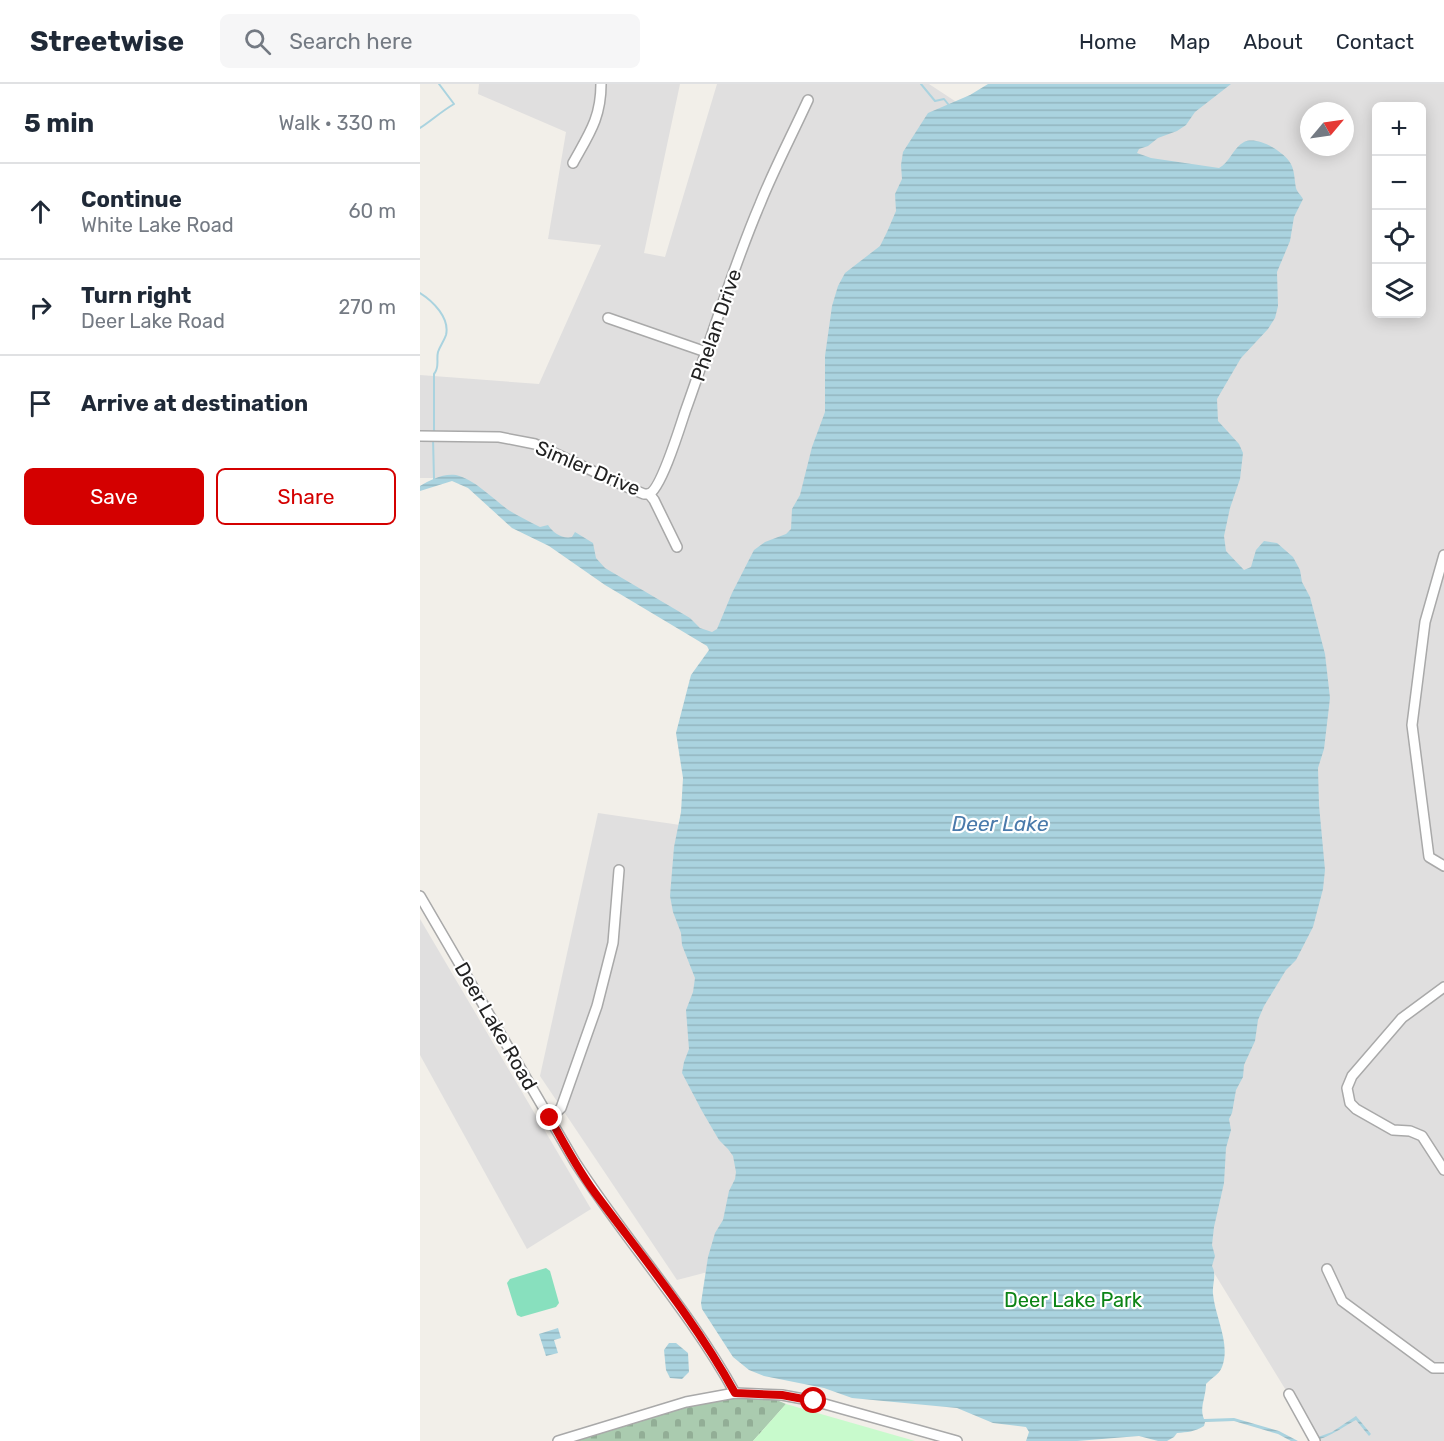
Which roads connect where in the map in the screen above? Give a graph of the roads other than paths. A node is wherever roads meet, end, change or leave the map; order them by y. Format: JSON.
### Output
{"nodes":[{"id":1,"x":601,"y":84,"type":"edge"},
{"id":2,"x":808,"y":100,"type":"dead end"},
{"id":3,"x":573,"y":163,"type":"dead end"},
{"id":4,"x":608,"y":318,"type":"dead end"},
{"id":5,"x":706,"y":352,"type":"junction"},
{"id":6,"x":420,"y":436,"type":"edge"},
{"id":7,"x":649,"y":494,"type":"junction"},
{"id":8,"x":677,"y":547,"type":"dead end"},
{"id":9,"x":1444,"y":555,"type":"edge"},
{"id":10,"x":1444,"y":866,"type":"edge"},
{"id":11,"x":619,"y":870,"type":"dead end"},
{"id":12,"x":420,"y":896,"type":"edge"},
{"id":13,"x":1444,"y":987,"type":"edge"},
{"id":14,"x":550,"y":1118,"type":"junction"},
{"id":15,"x":1444,"y":1170,"type":"edge"},
{"id":16,"x":1327,"y":1269,"type":"dead end"},
{"id":17,"x":1444,"y":1368,"type":"edge"},
{"id":18,"x":735,"y":1393,"type":"junction"},
{"id":19,"x":1289,"y":1394,"type":"dead end"},
{"id":20,"x":1313,"y":1438,"type":"edge"},
{"id":21,"x":558,"y":1441,"type":"edge"},
{"id":22,"x":957,"y":1441,"type":"edge"}],
"edges":[{"from":1,"to":3,"type":"street"},
{"from":2,"to":5,"type":"street","name":"Phelan Drive"},
{"from":4,"to":5,"type":"street"},
{"from":5,"to":7,"type":"street","name":"Phelan Drive"},
{"from":6,"to":7,"type":"street","name":"Simler Drive"},
{"from":7,"to":8,"type":"street"},
{"from":9,"to":10,"type":"street"},
{"from":11,"to":14,"type":"street"},
{"from":12,"to":14,"type":"street","name":"Deer Lake Road"},
{"from":13,"to":15,"type":"street"},
{"from":14,"to":18,"type":"street","name":"Deer Lake Road"},
{"from":16,"to":17,"type":"street"},
{"from":18,"to":21,"type":"street"},
{"from":18,"to":22,"type":"street"},
{"from":19,"to":20,"type":"street"}]}
